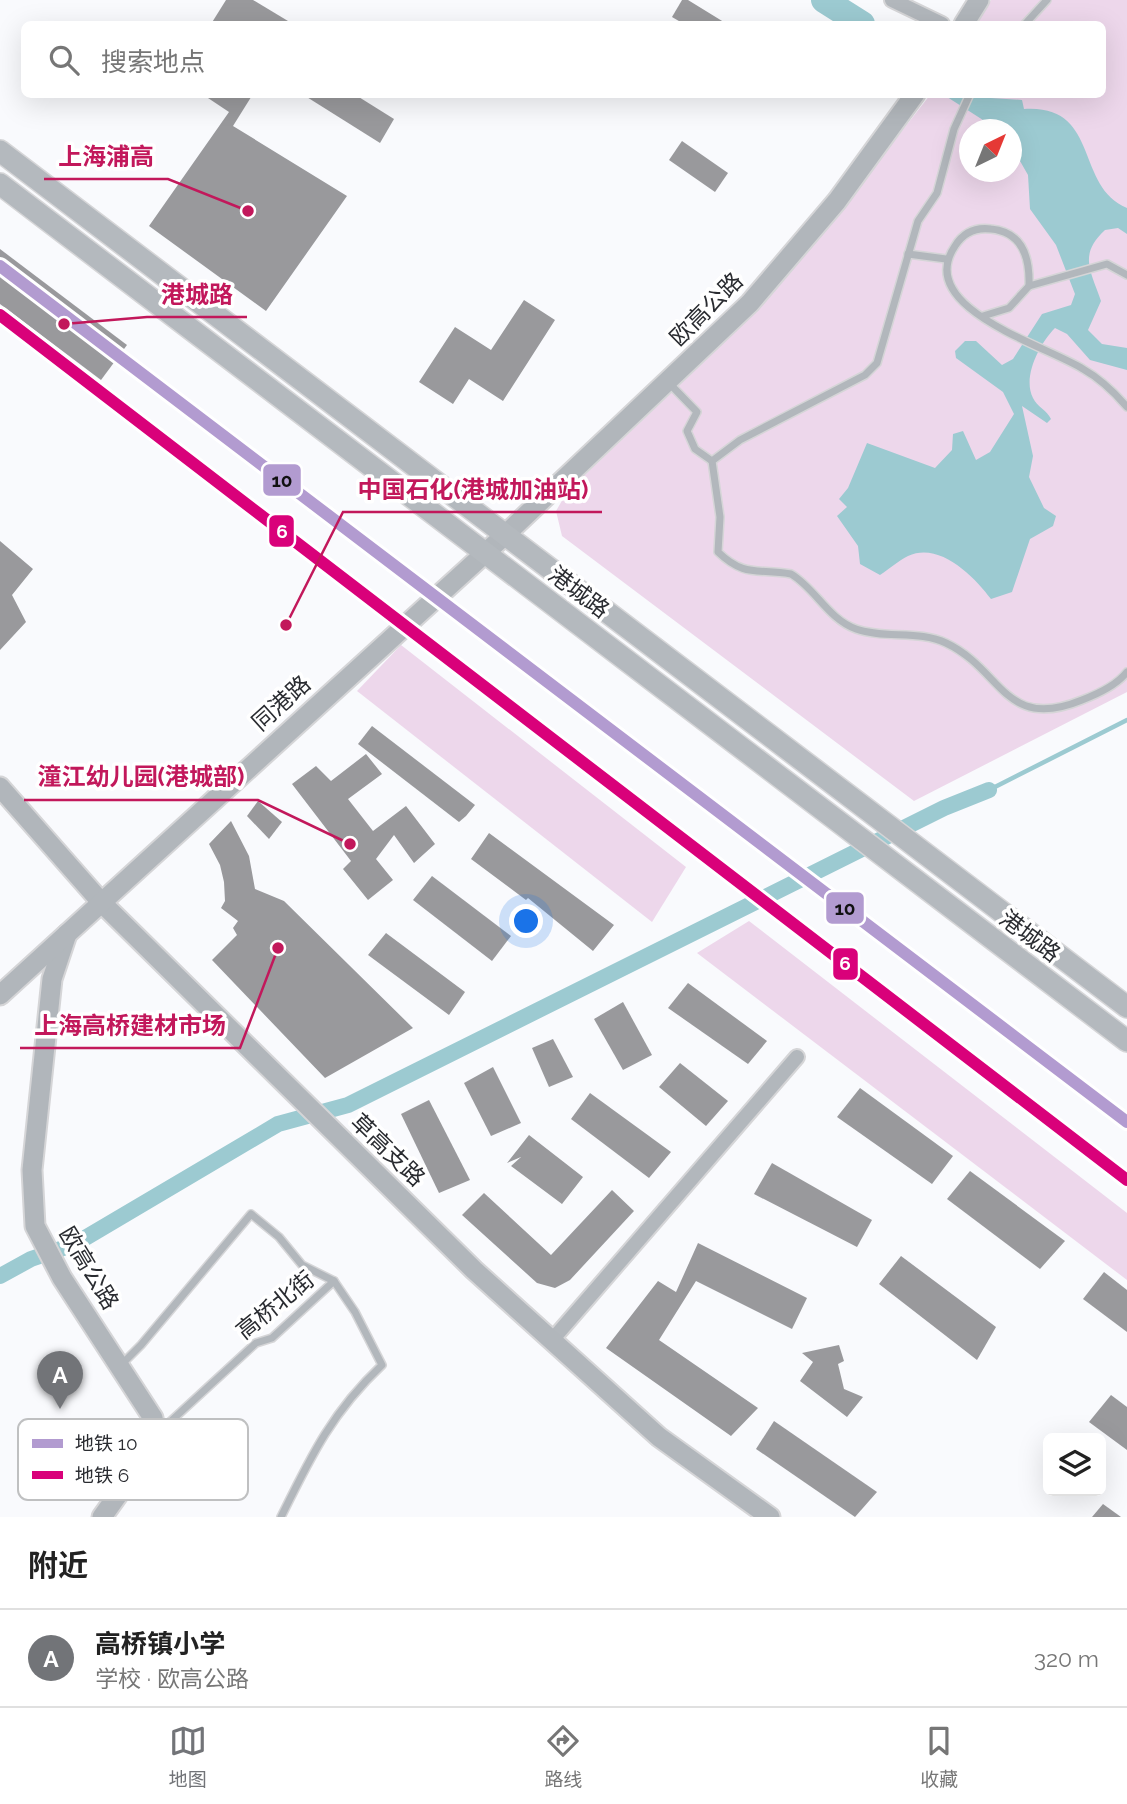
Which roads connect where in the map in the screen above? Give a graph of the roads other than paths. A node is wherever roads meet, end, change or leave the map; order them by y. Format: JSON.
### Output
{"nodes":[{"id":1,"x":892,"y":0,"type":"edge"},
{"id":2,"x":979,"y":0,"type":"edge"},
{"id":3,"x":1047,"y":0,"type":"edge"},
{"id":4,"x":936,"y":21,"type":"edge"},
{"id":5,"x":966,"y":21,"type":"edge"},
{"id":6,"x":1028,"y":21,"type":"edge"},
{"id":7,"x":912,"y":98,"type":"edge"},
{"id":8,"x":969,"y":98,"type":"edge"},
{"id":9,"x":0,"y":151,"type":"edge"},
{"id":10,"x":0,"y":184,"type":"edge"},
{"id":11,"x":908,"y":254,"type":"junction"},
{"id":12,"x":946,"y":260,"type":"junction"},
{"id":13,"x":1127,"y":275,"type":"edge"},
{"id":14,"x":1029,"y":286,"type":"junction"},
{"id":15,"x":983,"y":316,"type":"junction"},
{"id":16,"x":667,"y":381,"type":"junction"},
{"id":17,"x":1127,"y":407,"type":"edge"},
{"id":18,"x":712,"y":461,"type":"junction"},
{"id":19,"x":505,"y":535,"type":"junction"},
{"id":20,"x":483,"y":552,"type":"junction"},
{"id":21,"x":1127,"y":672,"type":"edge"},
{"id":22,"x":0,"y":787,"type":"edge"},
{"id":23,"x":101,"y":902,"type":"junction"},
{"id":24,"x":67,"y":932,"type":"junction"},
{"id":25,"x":0,"y":995,"type":"edge"},
{"id":26,"x":1127,"y":1007,"type":"edge"},
{"id":27,"x":1127,"y":1041,"type":"edge"},
{"id":28,"x":797,"y":1057,"type":"dead end"},
{"id":29,"x":334,"y":1281,"type":"junction"},
{"id":30,"x":553,"y":1339,"type":"junction"},
{"id":31,"x":121,"y":1364,"type":"junction"},
{"id":32,"x":153,"y":1419,"type":"edge"},
{"id":33,"x":172,"y":1419,"type":"edge"},
{"id":34,"x":114,"y":1500,"type":"edge"},
{"id":35,"x":102,"y":1517,"type":"edge"},
{"id":36,"x":281,"y":1517,"type":"edge"},
{"id":37,"x":770,"y":1517,"type":"edge"}],
"edges":[{"from":1,"to":4,"type":"street"},
{"from":2,"to":5,"type":"street"},
{"from":3,"to":6,"type":"lane"},
{"from":7,"to":16,"type":"street","name":"欧高公路"},
{"from":8,"to":11,"type":"lane"},
{"from":9,"to":19,"type":"main road","name":"港城路"},
{"from":10,"to":20,"type":"main road","name":"港城路"},
{"from":11,"to":12,"type":"lane"},
{"from":11,"to":18,"type":"lane"},
{"from":12,"to":14,"type":"lane"},
{"from":12,"to":15,"type":"lane"},
{"from":13,"to":14,"type":"lane"},
{"from":14,"to":15,"type":"lane"},
{"from":15,"to":17,"type":"lane"},
{"from":16,"to":18,"type":"lane"},
{"from":16,"to":19,"type":"street","name":"欧高公路"},
{"from":18,"to":21,"type":"lane"},
{"from":19,"to":20,"type":"street","name":"同港路"},
{"from":19,"to":26,"type":"main road","name":"港城路"},
{"from":20,"to":23,"type":"street","name":"同港路"},
{"from":20,"to":27,"type":"main road","name":"港城路"},
{"from":22,"to":23,"type":"street","name":"草高支路"},
{"from":23,"to":24,"type":"street","name":"同港路"},
{"from":23,"to":30,"type":"street","name":"草高支路"},
{"from":24,"to":25,"type":"street","name":"同港路"},
{"from":24,"to":31,"type":"street","name":"欧高公路"},
{"from":28,"to":30,"type":"street"},
{"from":29,"to":31,"type":"lane"},
{"from":29,"to":33,"type":"lane","name":"高桥北街"},
{"from":29,"to":36,"type":"lane","name":"高桥北街"},
{"from":30,"to":37,"type":"street","name":"草高支路"},
{"from":31,"to":32,"type":"street","name":"欧高公路"},
{"from":34,"to":35,"type":"street"}]}
